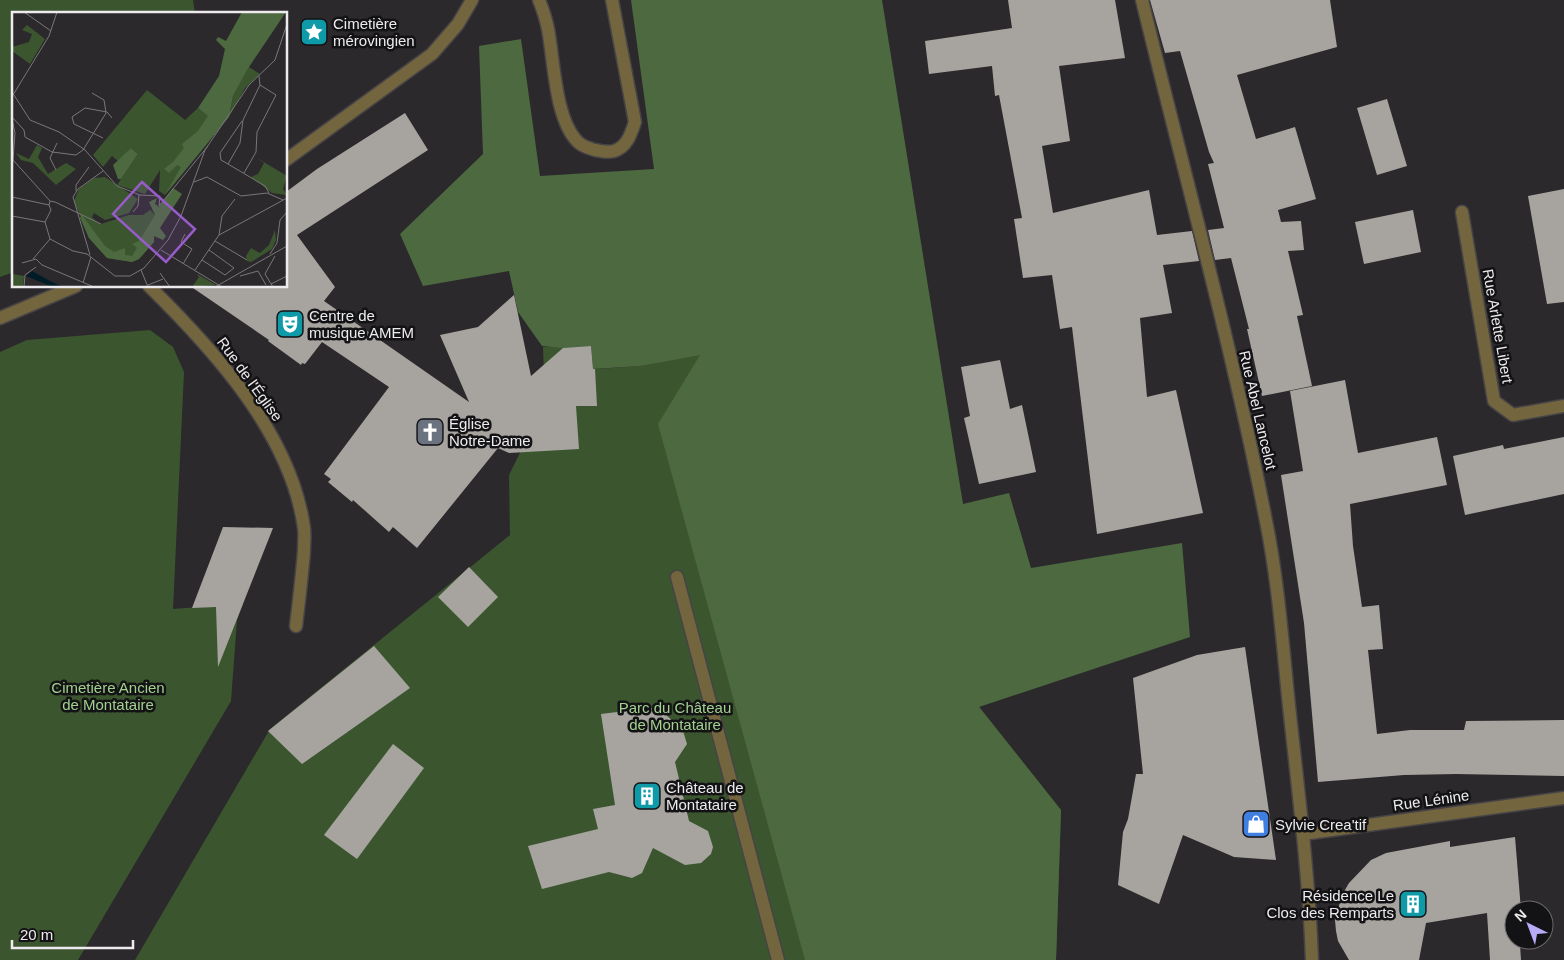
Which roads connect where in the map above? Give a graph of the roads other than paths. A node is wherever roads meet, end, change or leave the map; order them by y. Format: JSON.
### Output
{"nodes":[{"id":1,"x":472,"y":0,"type":"edge"},
{"id":2,"x":539,"y":0,"type":"edge"},
{"id":3,"x":612,"y":0,"type":"edge"},
{"id":4,"x":1142,"y":0,"type":"edge"},
{"id":5,"x":288,"y":159,"type":"edge"},
{"id":6,"x":1462,"y":212,"type":"dead end"},
{"id":7,"x":71,"y":288,"type":"edge"},
{"id":8,"x":151,"y":288,"type":"edge"},
{"id":9,"x":0,"y":318,"type":"edge"},
{"id":10,"x":1564,"y":406,"type":"edge"},
{"id":11,"x":677,"y":577,"type":"dead end"},
{"id":12,"x":296,"y":626,"type":"dead end"},
{"id":13,"x":1564,"y":798,"type":"edge"},
{"id":14,"x":1303,"y":834,"type":"junction"},
{"id":15,"x":778,"y":960,"type":"edge"},
{"id":16,"x":1312,"y":960,"type":"edge"}],
"edges":[{"from":1,"to":5,"type":"street"},
{"from":2,"to":3,"type":"street"},
{"from":4,"to":14,"type":"street","name":"Rue Abel Lancelot"},
{"from":6,"to":10,"type":"street","name":"Rue Arlette Libert"},
{"from":7,"to":9,"type":"street"},
{"from":8,"to":12,"type":"street","name":"Rue de l'Église"},
{"from":11,"to":15,"type":"street"},
{"from":13,"to":14,"type":"street","name":"Rue Lénine"},
{"from":14,"to":16,"type":"street","name":"Rue Abel Lancelot"}]}
